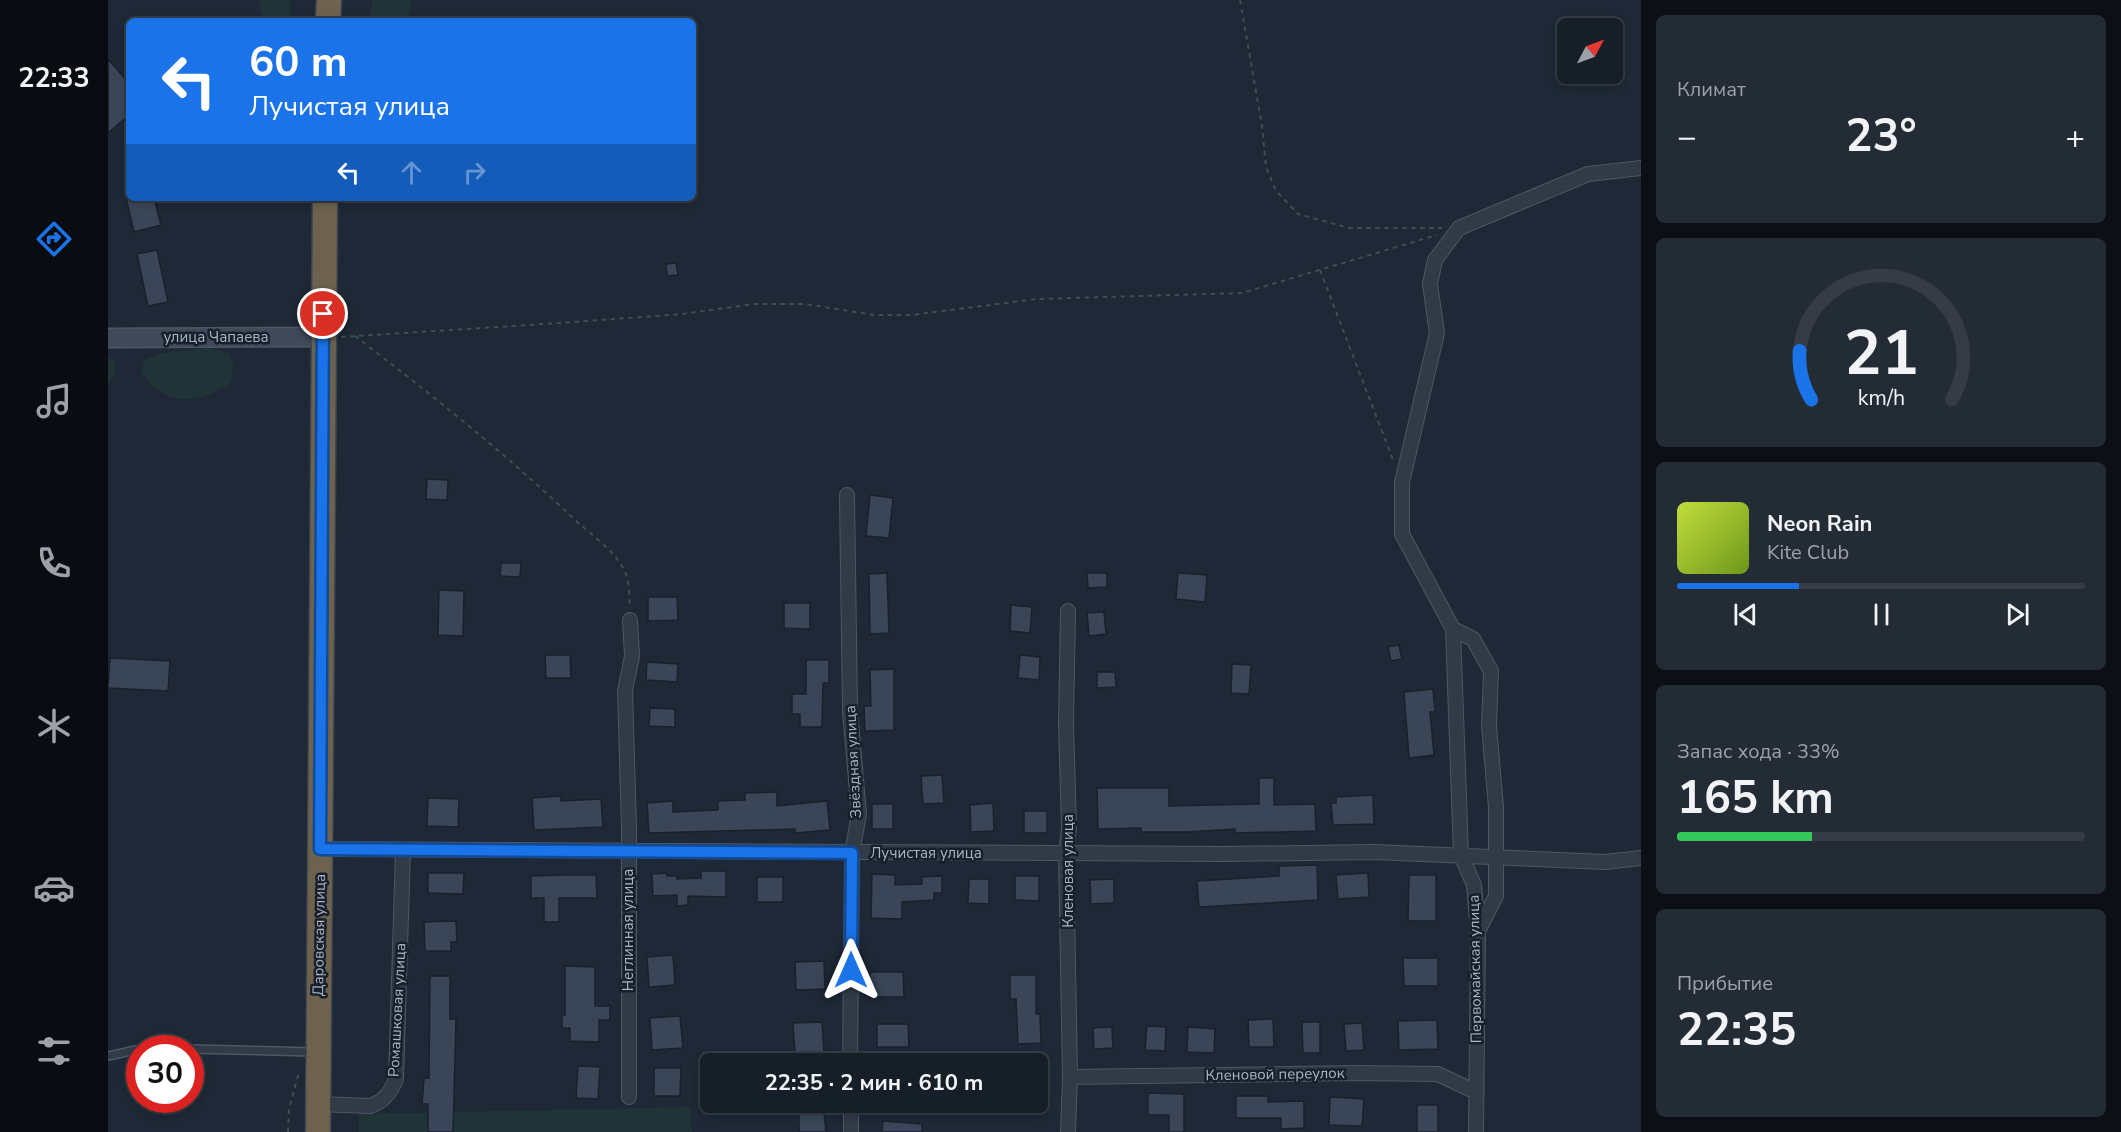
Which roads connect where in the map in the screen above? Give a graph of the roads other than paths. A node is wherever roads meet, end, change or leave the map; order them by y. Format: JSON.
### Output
{"nodes":[{"id":1,"x":329,"y":0,"type":"edge"},
{"id":2,"x":328,"y":18,"type":"edge"},
{"id":3,"x":1641,"y":168,"type":"edge"},
{"id":4,"x":325,"y":201,"type":"edge"},
{"id":5,"x":323,"y":337,"type":"junction"},
{"id":6,"x":108,"y":338,"type":"edge"},
{"id":7,"x":847,"y":495,"type":"dead end"},
{"id":8,"x":1068,"y":611,"type":"dead end"},
{"id":9,"x":630,"y":620,"type":"road end"},
{"id":10,"x":1453,"y":629,"type":"junction"},
{"id":11,"x":320,"y":849,"type":"junction"},
{"id":12,"x":403,"y":850,"type":"junction"},
{"id":13,"x":628,"y":851,"type":"junction"},
{"id":14,"x":852,"y":853,"type":"junction"},
{"id":15,"x":1066,"y":853,"type":"junction"},
{"id":16,"x":1461,"y":855,"type":"junction"},
{"id":17,"x":1497,"y":856,"type":"junction"},
{"id":18,"x":1641,"y":858,"type":"edge"},
{"id":19,"x":1478,"y":931,"type":"junction"},
{"id":20,"x":204,"y":1048,"type":"edge"},
{"id":21,"x":126,"y":1052,"type":"edge"},
{"id":22,"x":317,"y":1052,"type":"junction"},
{"id":23,"x":850,"y":1053,"type":"edge"},
{"id":24,"x":108,"y":1056,"type":"edge"},
{"id":25,"x":1070,"y":1077,"type":"junction"},
{"id":26,"x":1476,"y":1092,"type":"junction"},
{"id":27,"x":629,"y":1096,"type":"dead end"},
{"id":28,"x":318,"y":1104,"type":"junction"},
{"id":29,"x":851,"y":1113,"type":"edge"},
{"id":30,"x":318,"y":1132,"type":"edge"},
{"id":31,"x":851,"y":1132,"type":"edge"},
{"id":32,"x":1068,"y":1132,"type":"edge"},
{"id":33,"x":1476,"y":1132,"type":"edge"}],
"edges":[{"from":1,"to":2,"type":"highway"},
{"from":3,"to":10,"type":"street"},
{"from":4,"to":5,"type":"highway","name":"Даровская улица"},
{"from":5,"to":6,"type":"street","name":"улица Чапаева"},
{"from":5,"to":11,"type":"highway","name":"Даровская улица"},
{"from":7,"to":14,"type":"street","name":"Звёздная улица"},
{"from":8,"to":15,"type":"street","name":"Кленовая улица"},
{"from":9,"to":13,"type":"street","name":"Неглинная улица"},
{"from":10,"to":16,"type":"street","name":"Первомайская улица"},
{"from":10,"to":17,"type":"street"},
{"from":11,"to":12,"type":"street","name":"Лучистая улица"},
{"from":11,"to":22,"type":"highway","name":"Даровская улица"},
{"from":12,"to":13,"type":"street","name":"Лучистая улица"},
{"from":12,"to":28,"type":"street","name":"Ромашковая улица"},
{"from":13,"to":14,"type":"street","name":"Лучистая улица"},
{"from":13,"to":27,"type":"street","name":"Неглинная улица"},
{"from":14,"to":15,"type":"street","name":"Лучистая улица"},
{"from":14,"to":23,"type":"street","name":"Звёздная улица"},
{"from":15,"to":16,"type":"street","name":"Лучистая улица"},
{"from":15,"to":25,"type":"street","name":"Кленовая улица"},
{"from":16,"to":17,"type":"street","name":"Лучистая улица"},
{"from":16,"to":19,"type":"street","name":"Первомайская улица"},
{"from":17,"to":18,"type":"street","name":"Лучистая улица"},
{"from":17,"to":19,"type":"street"},
{"from":19,"to":26,"type":"street","name":"Первомайская улица"},
{"from":20,"to":22,"type":"lane"},
{"from":21,"to":24,"type":"lane"},
{"from":22,"to":28,"type":"highway","name":"Даровская улица"},
{"from":25,"to":26,"type":"street","name":"Кленовой переулок"},
{"from":25,"to":32,"type":"street","name":"Кленовая улица"},
{"from":26,"to":33,"type":"street","name":"Первомайская улица"},
{"from":28,"to":30,"type":"highway","name":"Даровская улица"},
{"from":29,"to":31,"type":"street"}]}
